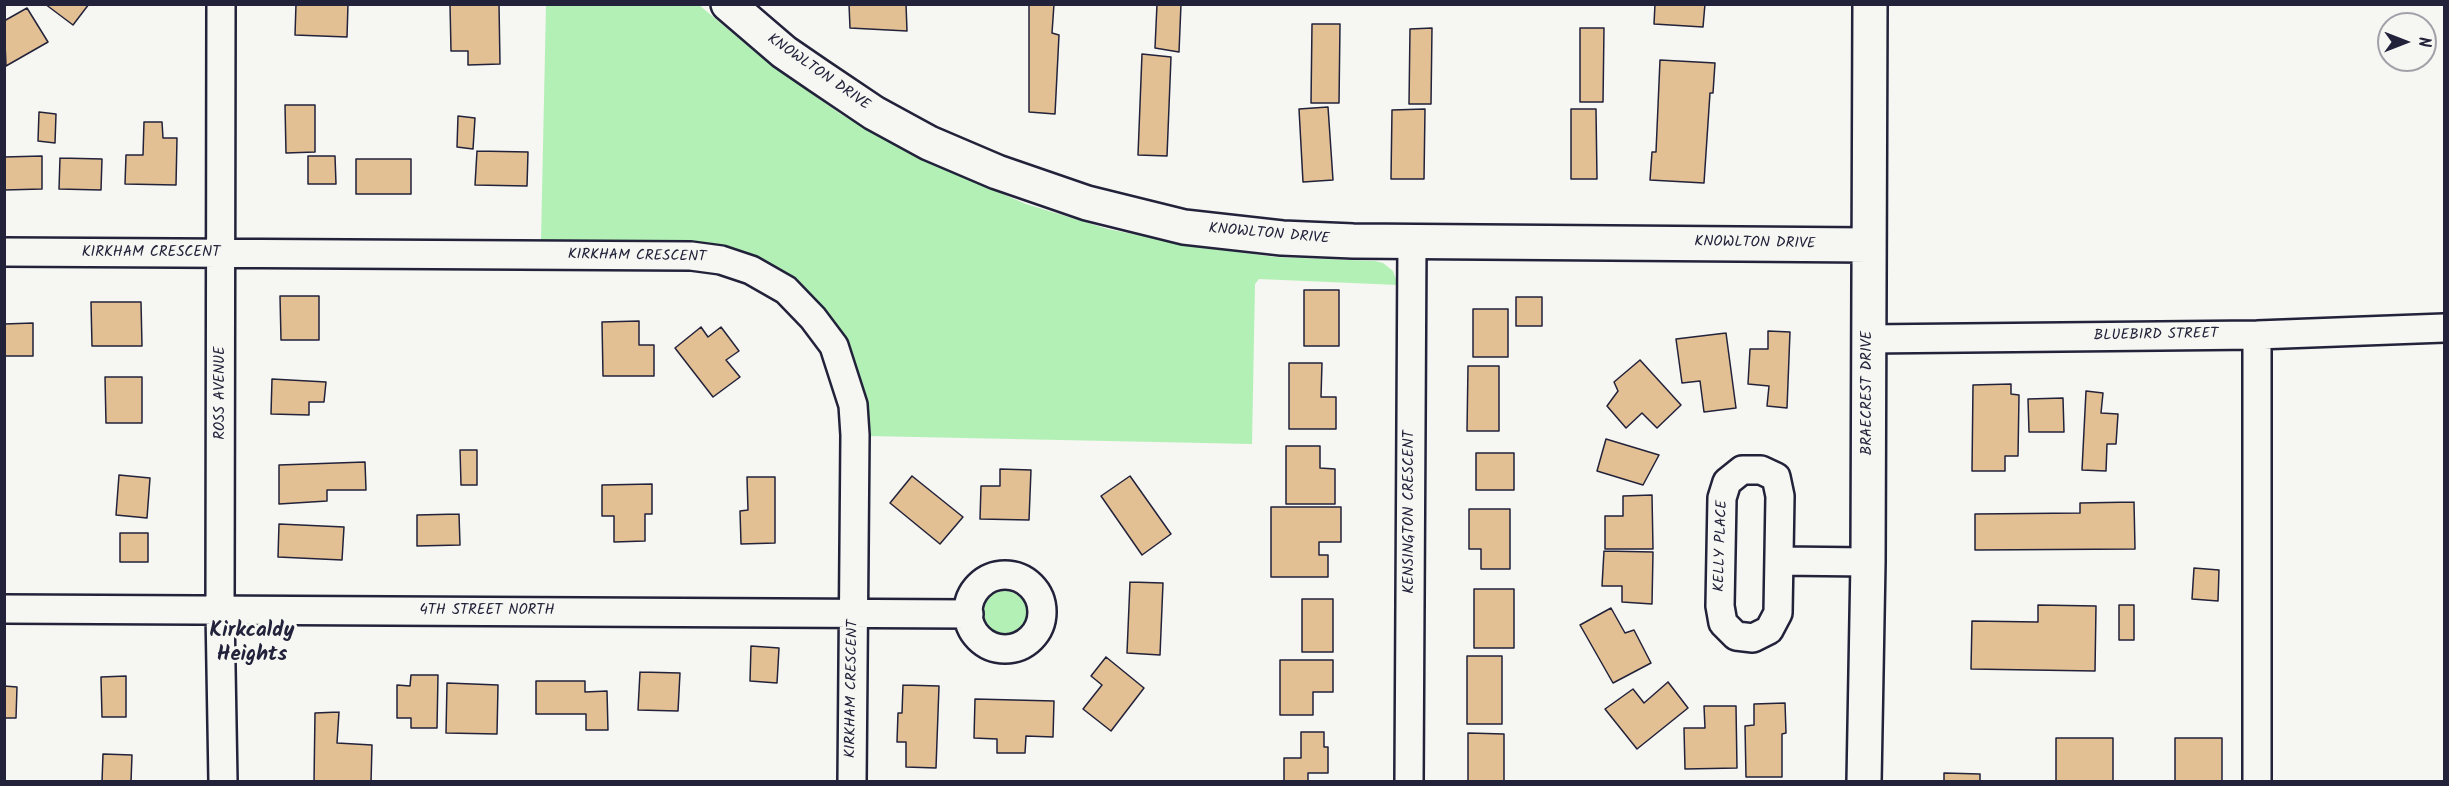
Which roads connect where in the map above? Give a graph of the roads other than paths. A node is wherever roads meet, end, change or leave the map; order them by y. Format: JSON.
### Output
{"nodes":[{"id":1,"x":221,"y":4,"type":"edge"},
{"id":2,"x":728,"y":4,"type":"edge"},
{"id":3,"x":1870,"y":4,"type":"edge"},
{"id":4,"x":1412,"y":242,"type":"junction"},
{"id":5,"x":1868,"y":245,"type":"junction"},
{"id":6,"x":4,"y":252,"type":"edge"},
{"id":7,"x":221,"y":254,"type":"junction"},
{"id":8,"x":2445,"y":328,"type":"edge"},
{"id":9,"x":2257,"y":335,"type":"junction"},
{"id":10,"x":1867,"y":339,"type":"junction"},
{"id":11,"x":1781,"y":561,"type":"junction"},
{"id":12,"x":1868,"y":562,"type":"junction"},
{"id":13,"x":4,"y":609,"type":"edge"},
{"id":14,"x":220,"y":611,"type":"junction"},
{"id":15,"x":853,"y":614,"type":"junction"},
{"id":16,"x":969,"y":614,"type":"dead end"},
{"id":17,"x":223,"y":782,"type":"edge"},
{"id":18,"x":852,"y":782,"type":"edge"},
{"id":19,"x":1409,"y":782,"type":"edge"},
{"id":20,"x":1864,"y":782,"type":"edge"},
{"id":21,"x":2257,"y":782,"type":"edge"}],
"edges":[{"from":1,"to":7,"type":"street","name":"ROSS AVENUE"},
{"from":2,"to":4,"type":"street","name":"KNOWLTON DRIVE"},
{"from":3,"to":5,"type":"street","name":"BRAECREST DRIVE"},
{"from":4,"to":5,"type":"street","name":"KNOWLTON DRIVE"},
{"from":4,"to":19,"type":"street","name":"KENSINGTON CRESCENT"},
{"from":5,"to":10,"type":"street","name":"BRAECREST DRIVE"},
{"from":6,"to":7,"type":"street","name":"KIRKHAM CRESCENT"},
{"from":7,"to":14,"type":"street","name":"ROSS AVENUE"},
{"from":7,"to":15,"type":"street","name":"KIRKHAM CRESCENT"},
{"from":8,"to":9,"type":"street","name":"BLUEBIRD STREET"},
{"from":9,"to":10,"type":"street","name":"BLUEBIRD STREET"},
{"from":9,"to":21,"type":"street"},
{"from":10,"to":12,"type":"street","name":"BRAECREST DRIVE"},
{"from":11,"to":11,"type":"street","name":"KELLY PLACE"},
{"from":11,"to":12,"type":"street"},
{"from":12,"to":20,"type":"street","name":"BRAECREST DRIVE"},
{"from":13,"to":14,"type":"street","name":"4TH STREET NORTH"},
{"from":14,"to":15,"type":"street","name":"4TH STREET NORTH"},
{"from":14,"to":17,"type":"street","name":"ROSS AVENUE"},
{"from":15,"to":16,"type":"street","name":"4TH STREET NORTH"},
{"from":15,"to":18,"type":"street","name":"KIRKHAM CRESCENT"}]}
